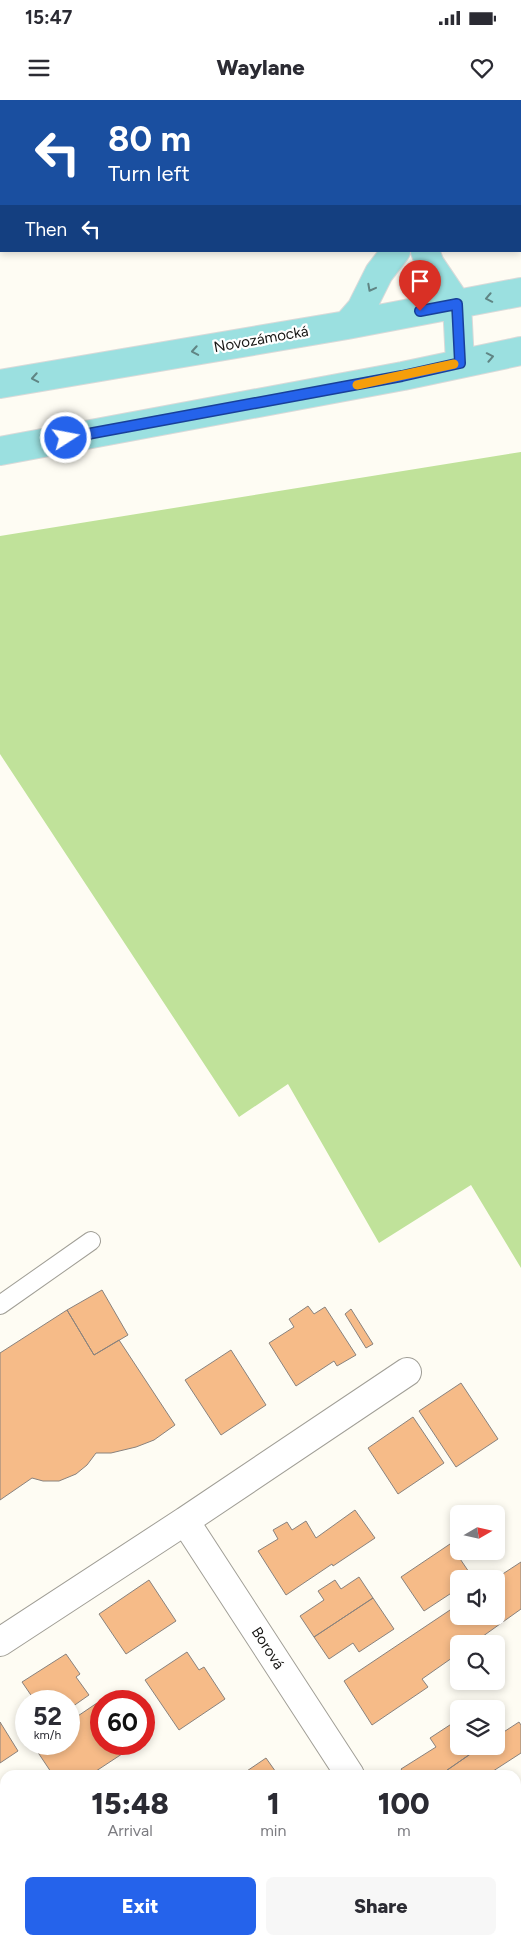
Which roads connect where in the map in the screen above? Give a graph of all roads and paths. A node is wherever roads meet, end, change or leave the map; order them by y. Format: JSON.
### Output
{"nodes":[{"id":1,"x":395,"y":252,"type":"edge"},
{"id":2,"x":425,"y":252,"type":"edge"},
{"id":3,"x":521,"y":292,"type":"edge"},
{"id":4,"x":457,"y":304,"type":"junction"},
{"id":5,"x":347,"y":324,"type":"junction"},
{"id":6,"x":521,"y":351,"type":"edge"},
{"id":7,"x":460,"y":363,"type":"junction"},
{"id":8,"x":0,"y":384,"type":"edge"},
{"id":9,"x":0,"y":451,"type":"edge"},
{"id":10,"x":91,"y":1241,"type":"dead end"},
{"id":11,"x":0,"y":1305,"type":"edge"},
{"id":12,"x":407,"y":1372,"type":"dead end"},
{"id":13,"x":185,"y":1521,"type":"junction"},
{"id":14,"x":0,"y":1642,"type":"edge"},
{"id":15,"x":347,"y":1770,"type":"edge"}],
"edges":[{"from":1,"to":5,"type":"main road","one_way":true},
{"from":2,"to":4,"type":"main road"},
{"from":3,"to":4,"type":"main road","name":"Novozámocká","one_way":true},
{"from":4,"to":5,"type":"main road","name":"Novozámocká"},
{"from":4,"to":7,"type":"main road"},
{"from":5,"to":8,"type":"main road","name":"Novozámocká","one_way":true},
{"from":7,"to":6,"type":"main road","one_way":true},
{"from":7,"to":9,"type":"main road"},
{"from":10,"to":11,"type":"lane"},
{"from":12,"to":13,"type":"street"},
{"from":13,"to":14,"type":"street"},
{"from":13,"to":15,"type":"street","name":"Borová"}]}
